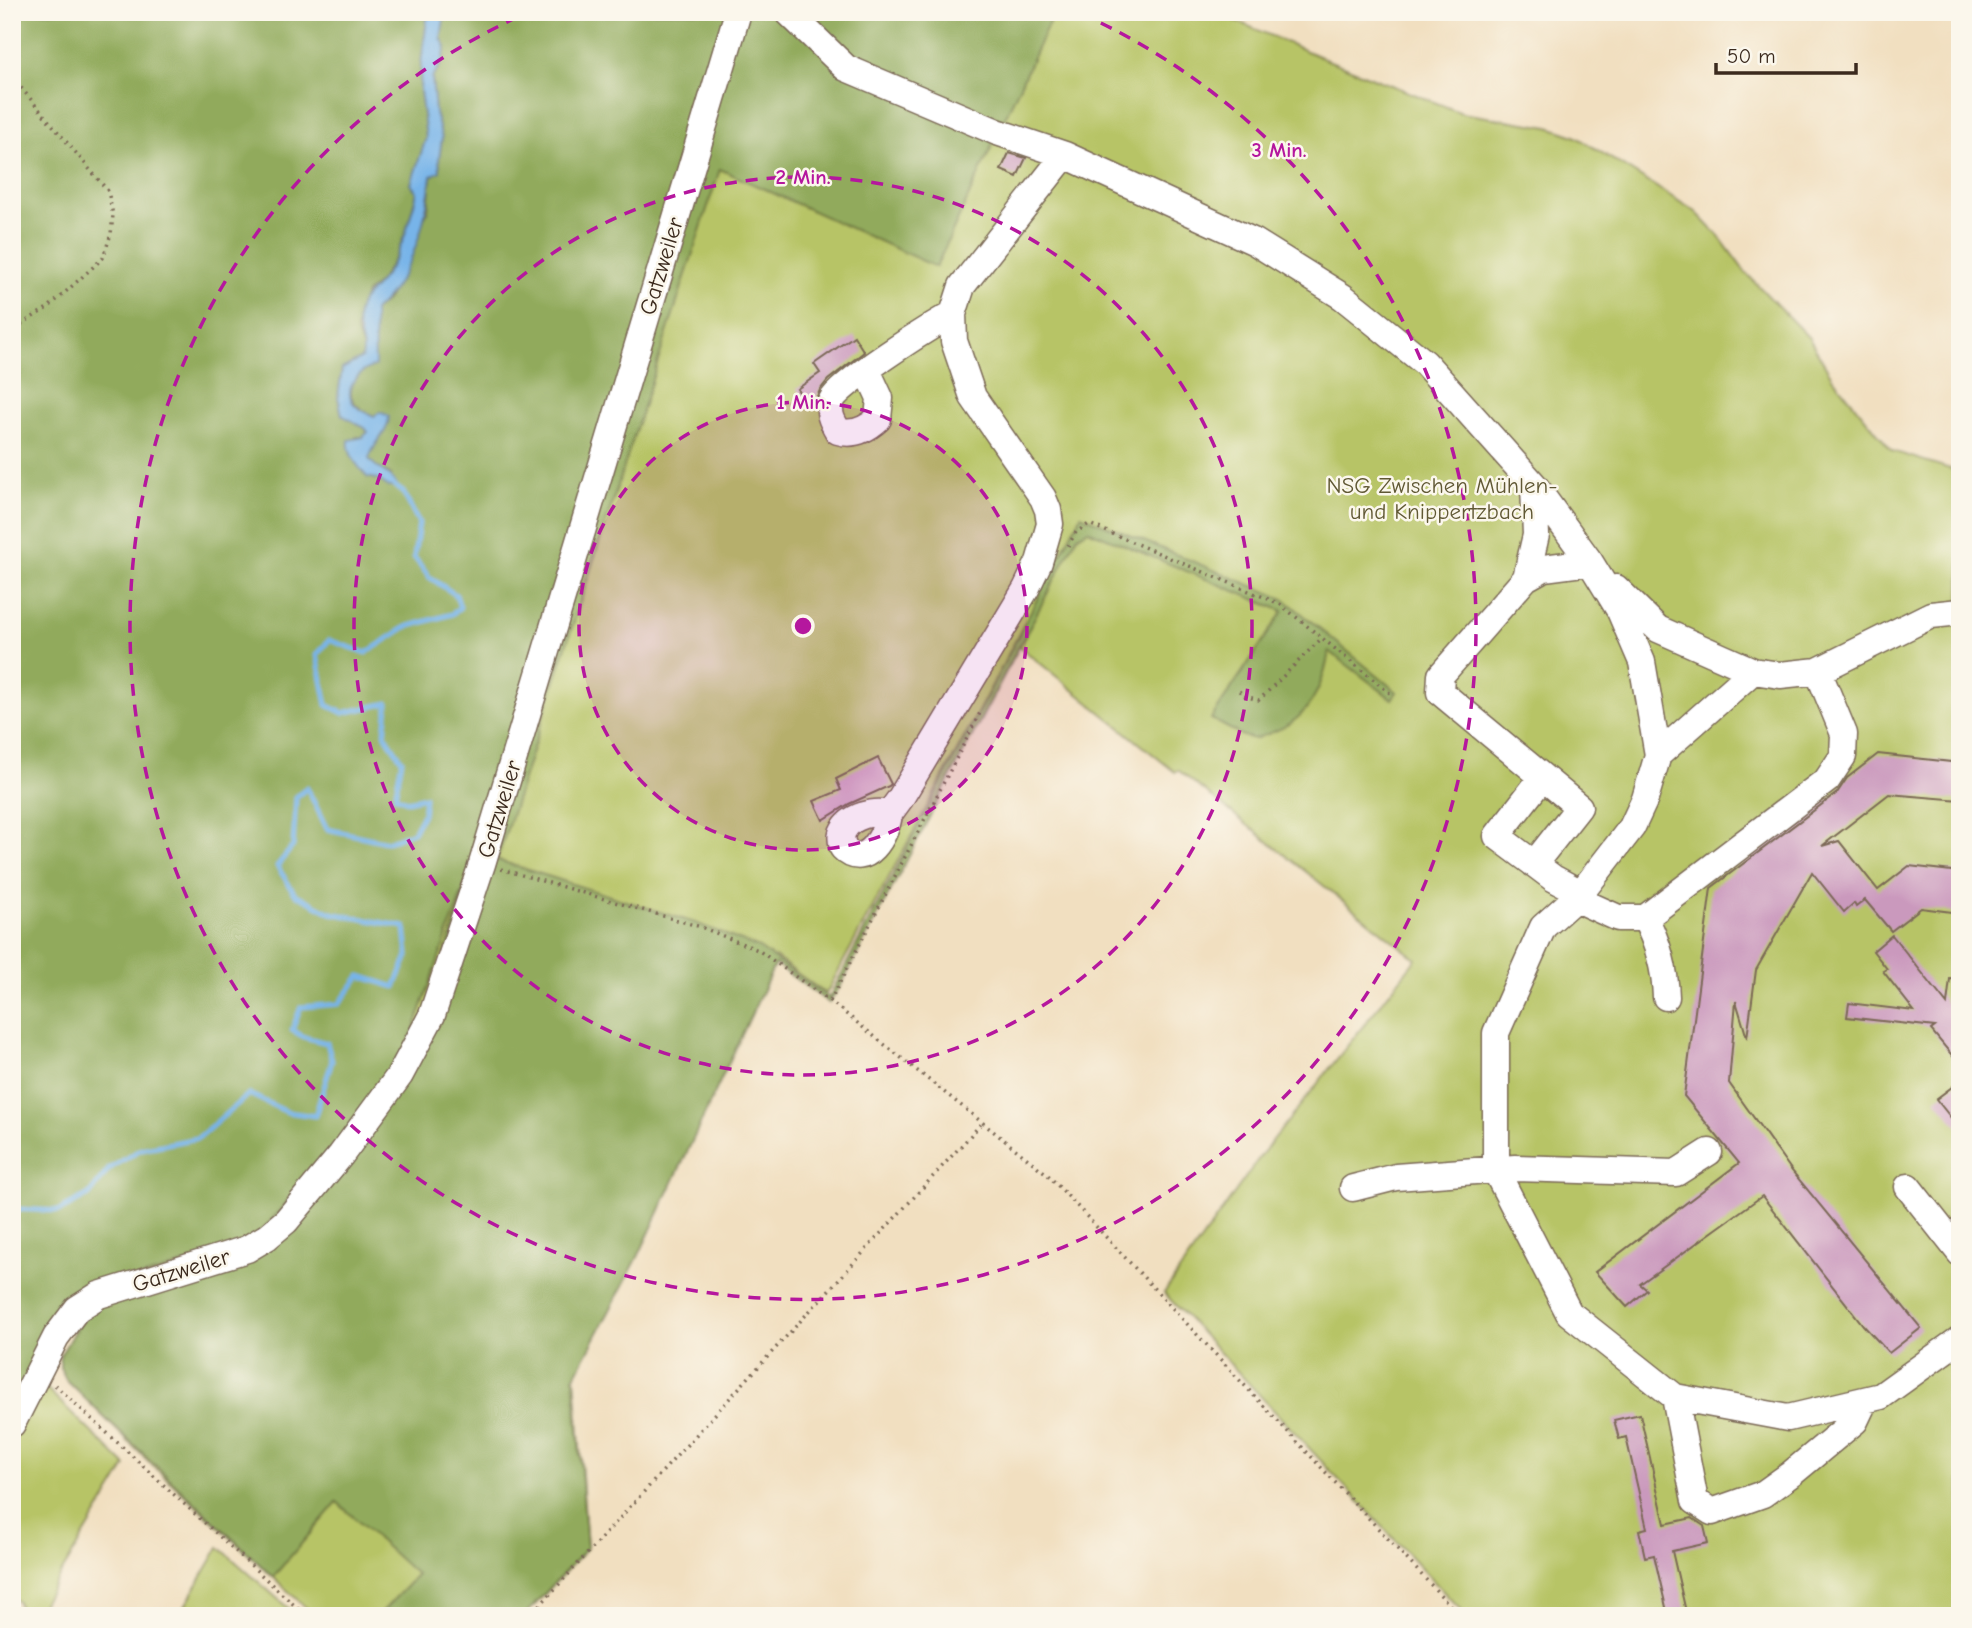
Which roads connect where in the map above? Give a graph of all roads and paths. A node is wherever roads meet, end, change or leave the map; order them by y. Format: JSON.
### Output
{"nodes":[{"id":1,"x":738,"y":12,"type":"edge"},
{"id":2,"x":788,"y":12,"type":"edge"},
{"id":3,"x":12,"y":77,"type":"edge"},
{"id":4,"x":1065,"y":155,"type":"junction"},
{"id":5,"x":953,"y":314,"type":"junction"},
{"id":6,"x":12,"y":330,"type":"edge"},
{"id":7,"x":867,"y":370,"type":"dead end"},
{"id":8,"x":1534,"y":485,"type":"junction"},
{"id":9,"x":1063,"y":555,"type":"dead end"},
{"id":10,"x":1590,"y":562,"type":"junction"},
{"id":11,"x":1526,"y":578,"type":"junction"},
{"id":12,"x":1960,"y":612,"type":"edge"},
{"id":13,"x":1322,"y":638,"type":"junction"},
{"id":14,"x":1753,"y":671,"type":"junction"},
{"id":15,"x":1818,"y":671,"type":"junction"},
{"id":16,"x":1240,"y":691,"type":"dead end"},
{"id":17,"x":1391,"y":694,"type":"dead end"},
{"id":18,"x":983,"y":707,"type":"dead end"},
{"id":19,"x":1658,"y":755,"type":"junction"},
{"id":20,"x":1542,"y":778,"type":"junction"},
{"id":21,"x":889,"y":814,"type":"dead end"},
{"id":22,"x":482,"y":864,"type":"junction"},
{"id":23,"x":1534,"y":864,"type":"junction"},
{"id":24,"x":1581,"y":893,"type":"junction"},
{"id":25,"x":1645,"y":918,"type":"junction"},
{"id":26,"x":1666,"y":998,"type":"dead end"},
{"id":27,"x":830,"y":1001,"type":"junction"},
{"id":28,"x":982,"y":1123,"type":"junction"},
{"id":29,"x":1709,"y":1152,"type":"dead end"},
{"id":30,"x":1496,"y":1171,"type":"junction"},
{"id":31,"x":1908,"y":1187,"type":"dead end"},
{"id":32,"x":1353,"y":1188,"type":"dead end"},
{"id":33,"x":1956,"y":1242,"type":"edge"},
{"id":34,"x":1960,"y":1339,"type":"edge"},
{"id":35,"x":39,"y":1370,"type":"junction"},
{"id":36,"x":1675,"y":1397,"type":"junction"},
{"id":37,"x":1864,"y":1402,"type":"junction"},
{"id":38,"x":12,"y":1424,"type":"edge"},
{"id":39,"x":306,"y":1616,"type":"edge"},
{"id":40,"x":530,"y":1616,"type":"edge"},
{"id":41,"x":1460,"y":1616,"type":"edge"}],
"edges":[{"from":1,"to":22,"type":"street","name":"Gatzweiler"},
{"from":2,"to":4,"type":"street"},
{"from":3,"to":6,"type":"path"},
{"from":4,"to":5,"type":"street"},
{"from":4,"to":8,"type":"street"},
{"from":5,"to":7,"type":"street"},
{"from":5,"to":21,"type":"street"},
{"from":8,"to":10,"type":"street"},
{"from":8,"to":11,"type":"street"},
{"from":9,"to":13,"type":"path"},
{"from":10,"to":11,"type":"street"},
{"from":10,"to":14,"type":"street"},
{"from":10,"to":19,"type":"street"},
{"from":11,"to":20,"type":"street"},
{"from":12,"to":15,"type":"street"},
{"from":13,"to":16,"type":"path"},
{"from":13,"to":17,"type":"path"},
{"from":14,"to":15,"type":"street"},
{"from":14,"to":19,"type":"street"},
{"from":15,"to":25,"type":"street"},
{"from":18,"to":27,"type":"path"},
{"from":19,"to":24,"type":"street"},
{"from":20,"to":23,"type":"street"},
{"from":20,"to":23,"type":"street"},
{"from":22,"to":27,"type":"path"},
{"from":22,"to":35,"type":"street","name":"Gatzweiler"},
{"from":23,"to":24,"type":"street"},
{"from":24,"to":25,"type":"street"},
{"from":24,"to":30,"type":"street"},
{"from":25,"to":26,"type":"street"},
{"from":27,"to":28,"type":"path"},
{"from":28,"to":40,"type":"path"},
{"from":28,"to":41,"type":"path"},
{"from":29,"to":30,"type":"street"},
{"from":30,"to":32,"type":"street"},
{"from":30,"to":36,"type":"street"},
{"from":31,"to":33,"type":"street"},
{"from":34,"to":37,"type":"street"},
{"from":35,"to":38,"type":"street","name":"Gatzweiler"},
{"from":35,"to":39,"type":"path"},
{"from":36,"to":37,"type":"street"},
{"from":36,"to":37,"type":"street"}]}
